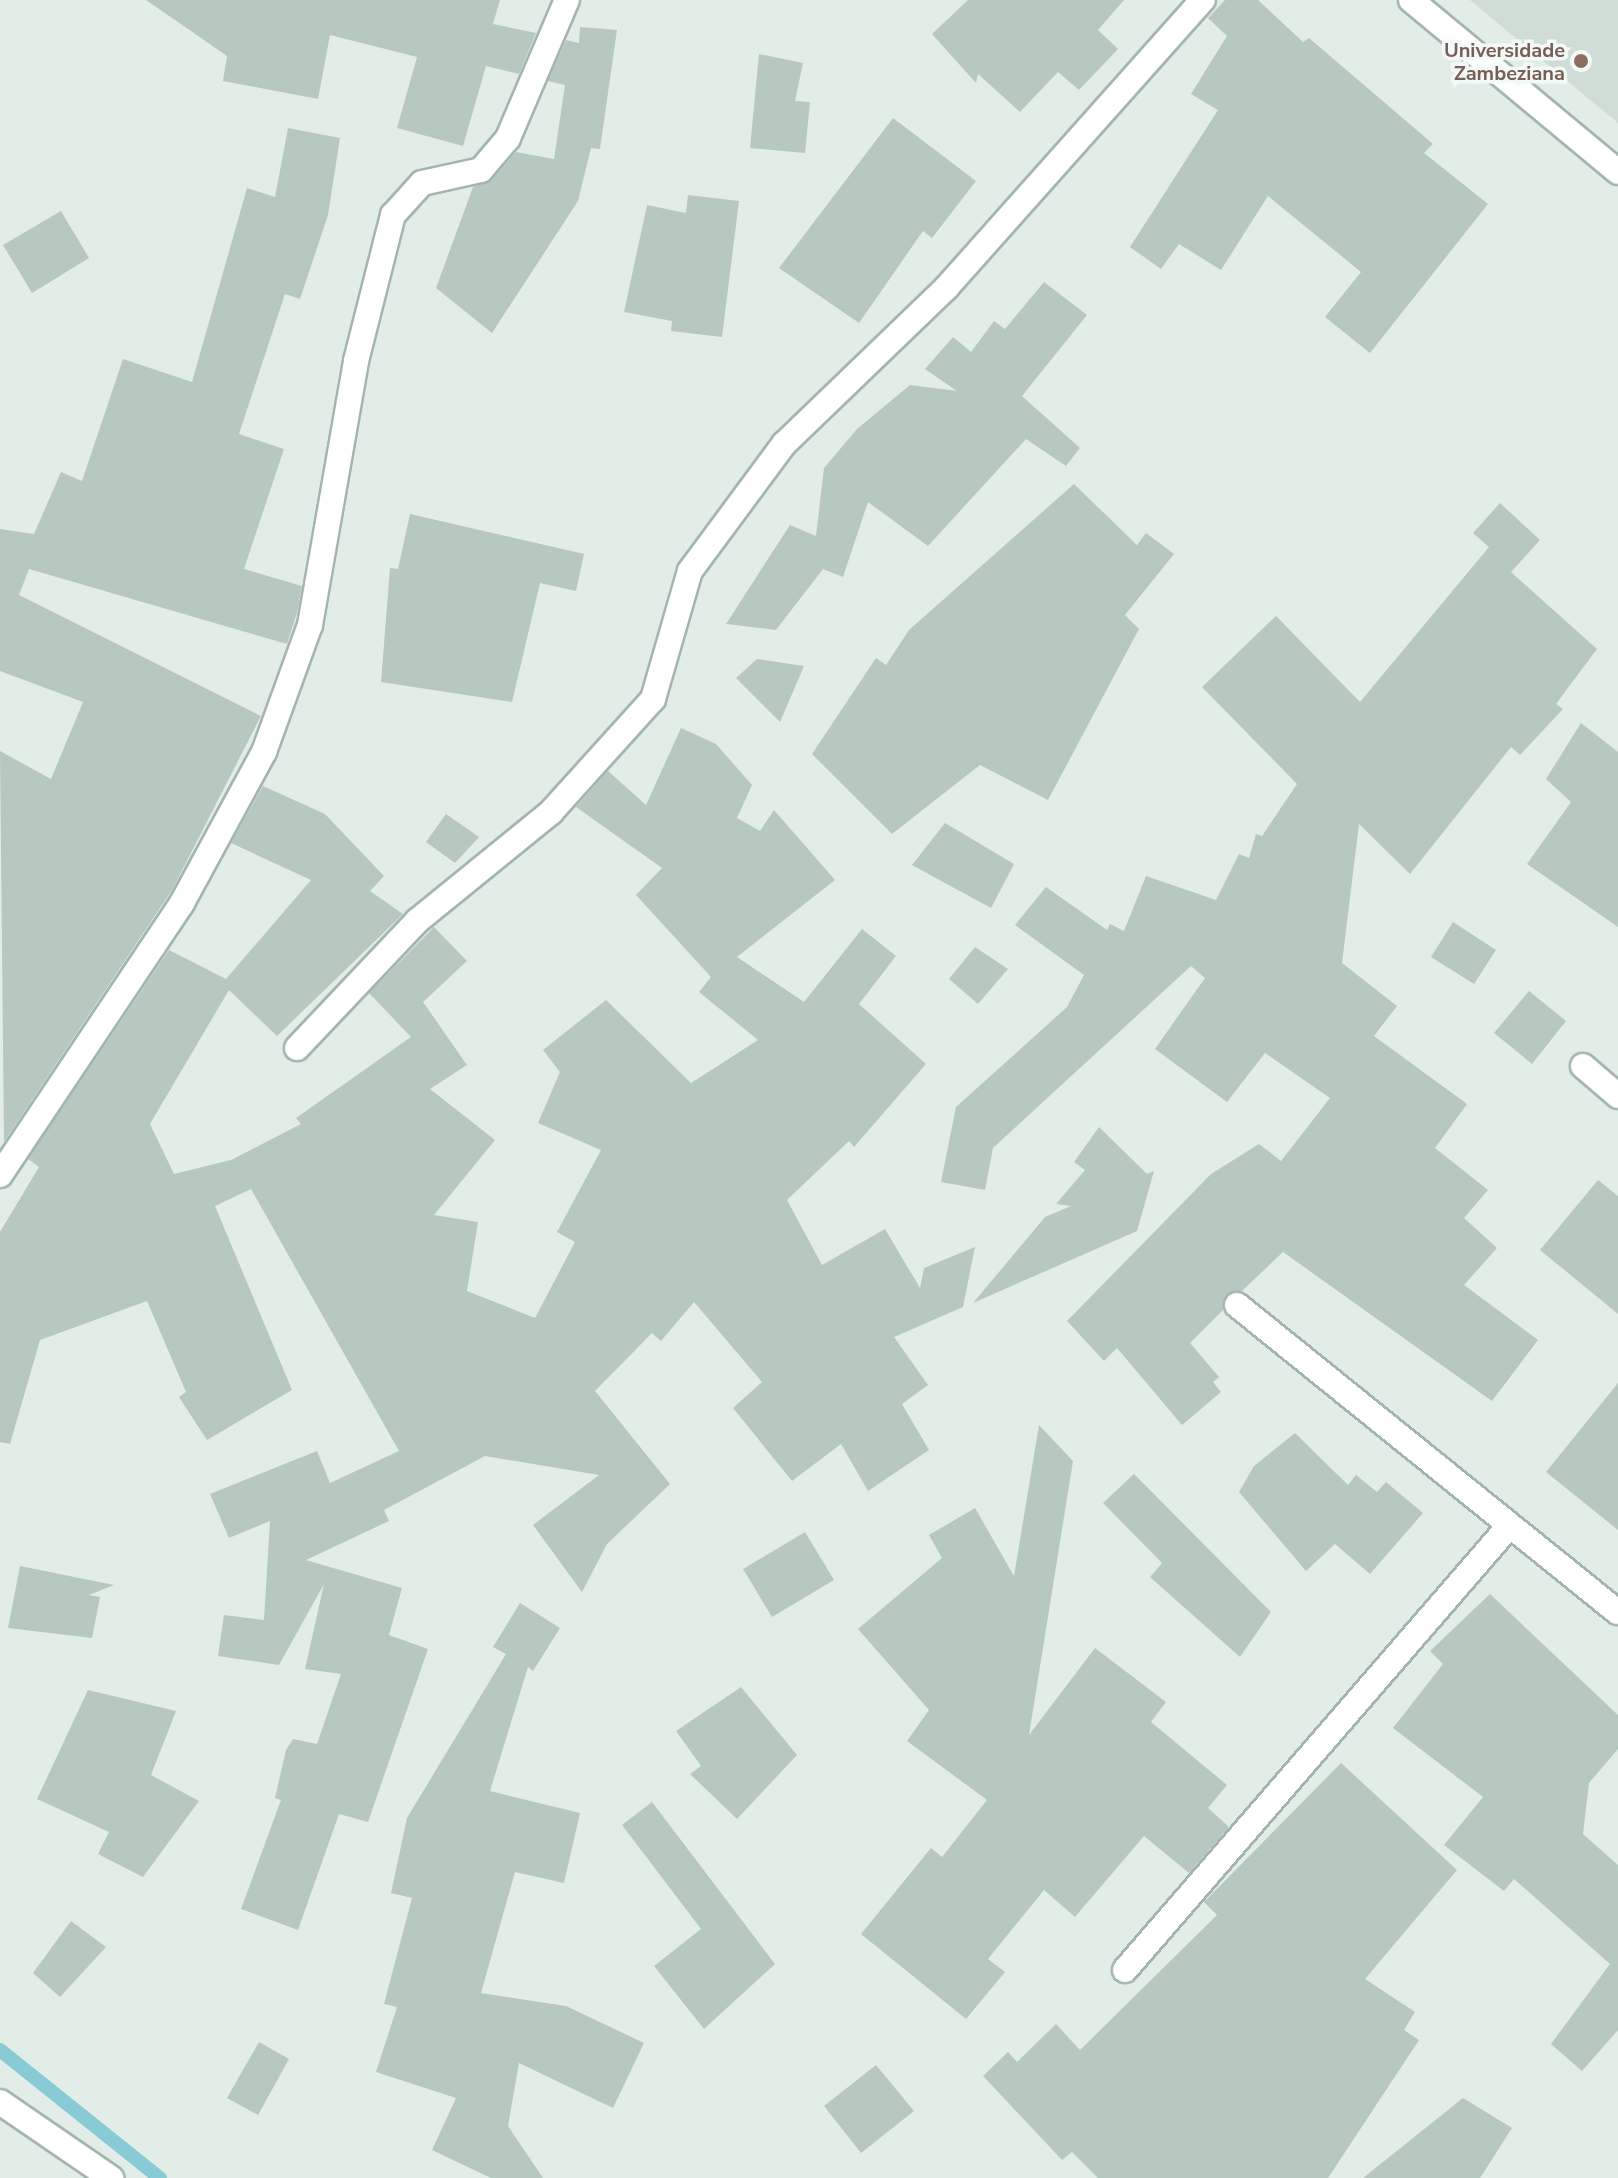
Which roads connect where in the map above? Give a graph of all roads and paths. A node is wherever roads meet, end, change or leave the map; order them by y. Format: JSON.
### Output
{"nodes":[{"id":1,"x":567,"y":0,"type":"edge"},
{"id":2,"x":1203,"y":0,"type":"edge"},
{"id":3,"x":1411,"y":0,"type":"edge"},
{"id":4,"x":1618,"y":172,"type":"edge"},
{"id":5,"x":297,"y":1048,"type":"dead end"},
{"id":6,"x":1583,"y":1066,"type":"dead end"},
{"id":7,"x":1618,"y":1096,"type":"edge"},
{"id":8,"x":0,"y":1175,"type":"edge"},
{"id":9,"x":1237,"y":1305,"type":"dead end"},
{"id":10,"x":1510,"y":1525,"type":"junction"},
{"id":11,"x":1618,"y":1612,"type":"edge"},
{"id":12,"x":1125,"y":1970,"type":"dead end"},
{"id":13,"x":0,"y":2102,"type":"edge"},
{"id":14,"x":111,"y":2178,"type":"edge"}],
"edges":[{"from":1,"to":8,"type":"street"},
{"from":2,"to":5,"type":"street"},
{"from":3,"to":4,"type":"street"},
{"from":6,"to":7,"type":"street"},
{"from":9,"to":10,"type":"street"},
{"from":10,"to":11,"type":"street"},
{"from":10,"to":12,"type":"street"},
{"from":13,"to":14,"type":"street"}]}
